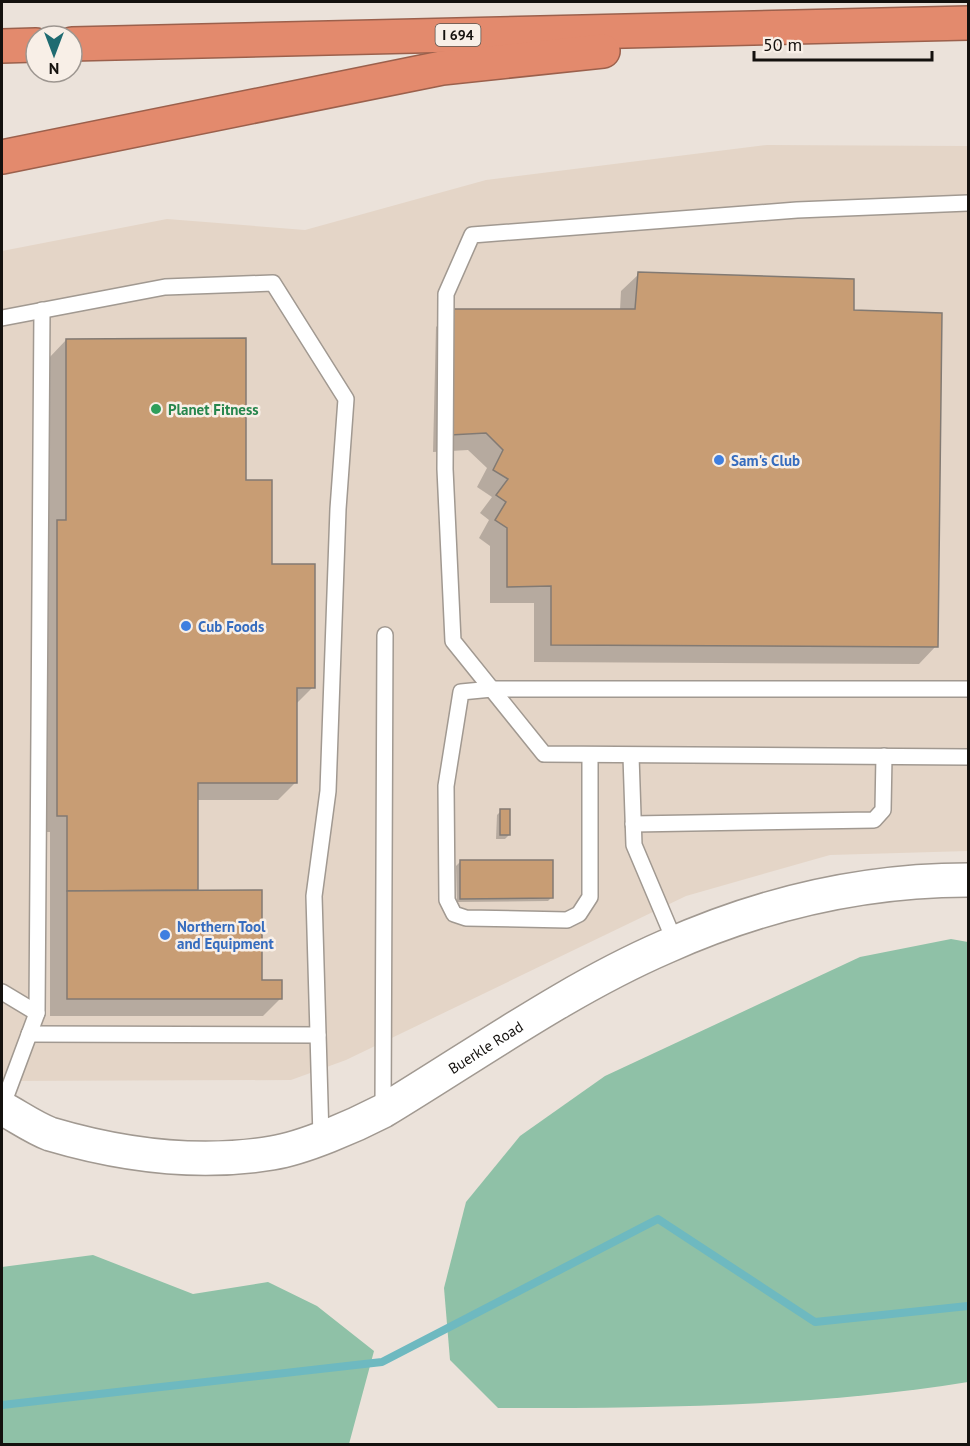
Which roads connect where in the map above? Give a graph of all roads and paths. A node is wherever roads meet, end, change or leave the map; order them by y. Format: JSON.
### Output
{"nodes":[{"id":1,"x":969,"y":23,"type":"edge"},
{"id":2,"x":844,"y":26,"type":"junction"},
{"id":3,"x":84,"y":44,"type":"edge"},
{"id":4,"x":24,"y":45,"type":"edge"},
{"id":5,"x":2,"y":46,"type":"edge"},
{"id":6,"x":2,"y":157,"type":"edge"},
{"id":7,"x":969,"y":203,"type":"edge"},
{"id":8,"x":42,"y":310,"type":"junction"},
{"id":9,"x":2,"y":318,"type":"edge"},
{"id":10,"x":385,"y":635,"type":"dead end"},
{"id":11,"x":492,"y":689,"type":"junction"},
{"id":12,"x":969,"y":689,"type":"edge"},
{"id":13,"x":590,"y":755,"type":"junction"},
{"id":14,"x":631,"y":756,"type":"junction"},
{"id":15,"x":884,"y":756,"type":"junction"},
{"id":16,"x":969,"y":757,"type":"edge"},
{"id":17,"x":633,"y":824,"type":"junction"},
{"id":18,"x":969,"y":880,"type":"edge"},
{"id":19,"x":675,"y":942,"type":"junction"},
{"id":20,"x":2,"y":992,"type":"edge"},
{"id":21,"x":37,"y":1013,"type":"junction"},
{"id":22,"x":29,"y":1034,"type":"junction"},
{"id":23,"x":318,"y":1035,"type":"junction"},
{"id":24,"x":2,"y":1108,"type":"edge"},
{"id":25,"x":383,"y":1111,"type":"junction"},
{"id":26,"x":321,"y":1137,"type":"junction"}],
"edges":[{"from":1,"to":2,"type":"highway","number":"I 694"},
{"from":2,"to":3,"type":"highway","number":"I 694"},
{"from":2,"to":6,"type":"highway"},
{"from":4,"to":5,"type":"highway"},
{"from":7,"to":11,"type":"lane"},
{"from":8,"to":9,"type":"lane"},
{"from":8,"to":21,"type":"lane"},
{"from":8,"to":23,"type":"lane"},
{"from":10,"to":25,"type":"lane"},
{"from":11,"to":12,"type":"lane"},
{"from":11,"to":13,"type":"lane"},
{"from":11,"to":13,"type":"lane"},
{"from":13,"to":14,"type":"lane"},
{"from":14,"to":15,"type":"lane"},
{"from":14,"to":17,"type":"lane"},
{"from":15,"to":16,"type":"lane"},
{"from":15,"to":17,"type":"lane"},
{"from":17,"to":19,"type":"lane"},
{"from":18,"to":19,"type":"street","name":"Buerkle Road"},
{"from":19,"to":25,"type":"street","name":"Buerkle Road"},
{"from":20,"to":21,"type":"lane"},
{"from":21,"to":22,"type":"lane"},
{"from":22,"to":23,"type":"lane"},
{"from":22,"to":24,"type":"lane"},
{"from":23,"to":26,"type":"lane"},
{"from":24,"to":26,"type":"street","name":"Buerkle Road"},
{"from":25,"to":26,"type":"street","name":"Buerkle Road"}]}
